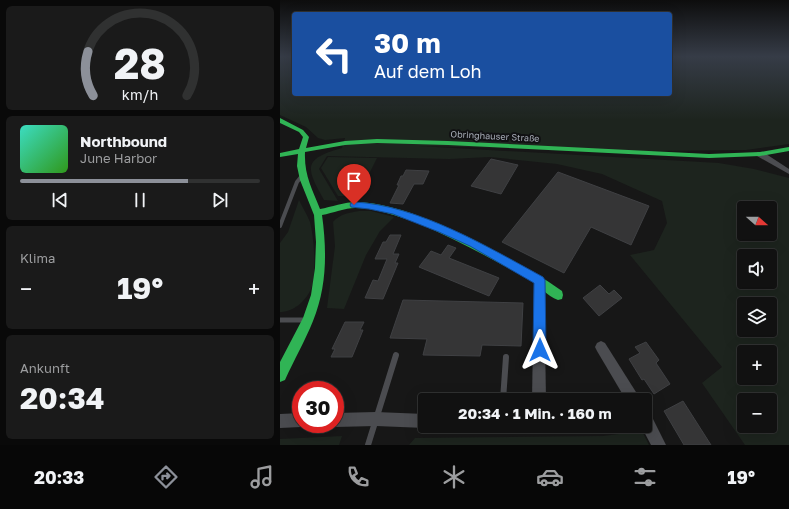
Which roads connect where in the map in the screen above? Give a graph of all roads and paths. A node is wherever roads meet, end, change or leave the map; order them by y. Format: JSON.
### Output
{"nodes":[{"id":1,"x":280,"y":120,"type":"edge"},
{"id":2,"x":789,"y":149,"type":"edge"},
{"id":3,"x":302,"y":151,"type":"junction"},
{"id":4,"x":760,"y":154,"type":"junction"},
{"id":5,"x":280,"y":155,"type":"edge"},
{"id":6,"x":789,"y":172,"type":"edge"},
{"id":7,"x":302,"y":176,"type":"junction"},
{"id":8,"x":318,"y":212,"type":"junction"},
{"id":9,"x":280,"y":226,"type":"edge"},
{"id":10,"x":539,"y":280,"type":"junction"},
{"id":11,"x":558,"y":295,"type":"dead end"},
{"id":12,"x":280,"y":320,"type":"edge"},
{"id":13,"x":308,"y":320,"type":"junction"},
{"id":14,"x":601,"y":347,"type":"dead end"},
{"id":15,"x":396,"y":355,"type":"dead end"},
{"id":16,"x":506,"y":357,"type":"dead end"},
{"id":17,"x":280,"y":375,"type":"edge"},
{"id":18,"x":503,"y":393,"type":"edge"},
{"id":19,"x":539,"y":393,"type":"edge"},
{"id":20,"x":630,"y":393,"type":"edge"},
{"id":21,"x":376,"y":419,"type":"junction"},
{"id":22,"x":292,"y":420,"type":"edge"},
{"id":23,"x":344,"y":420,"type":"edge"},
{"id":24,"x":280,"y":421,"type":"edge"},
{"id":25,"x":418,"y":421,"type":"edge"},
{"id":26,"x":652,"y":432,"type":"edge"},
{"id":27,"x":368,"y":445,"type":"edge"},
{"id":28,"x":659,"y":445,"type":"edge"}],
"edges":[{"from":1,"to":3,"type":"street"},
{"from":2,"to":4,"type":"street","name":"Obringhauser Straße"},
{"from":3,"to":4,"type":"street","name":"Obringhauser Straße"},
{"from":3,"to":5,"type":"street","name":"Obringhauser Straße"},
{"from":3,"to":7,"type":"street"},
{"from":4,"to":6,"type":"street"},
{"from":7,"to":8,"type":"street"},
{"from":7,"to":9,"type":"lane"},
{"from":8,"to":10,"type":"street"},
{"from":8,"to":13,"type":"street"},
{"from":10,"to":11,"type":"street"},
{"from":10,"to":19,"type":"street"},
{"from":12,"to":13,"type":"lane"},
{"from":13,"to":17,"type":"street"},
{"from":14,"to":20,"type":"street"},
{"from":15,"to":21,"type":"lane"},
{"from":16,"to":18,"type":"lane"},
{"from":21,"to":23,"type":"street"},
{"from":21,"to":25,"type":"street"},
{"from":21,"to":27,"type":"lane"},
{"from":22,"to":24,"type":"street"},
{"from":26,"to":28,"type":"street"}]}
